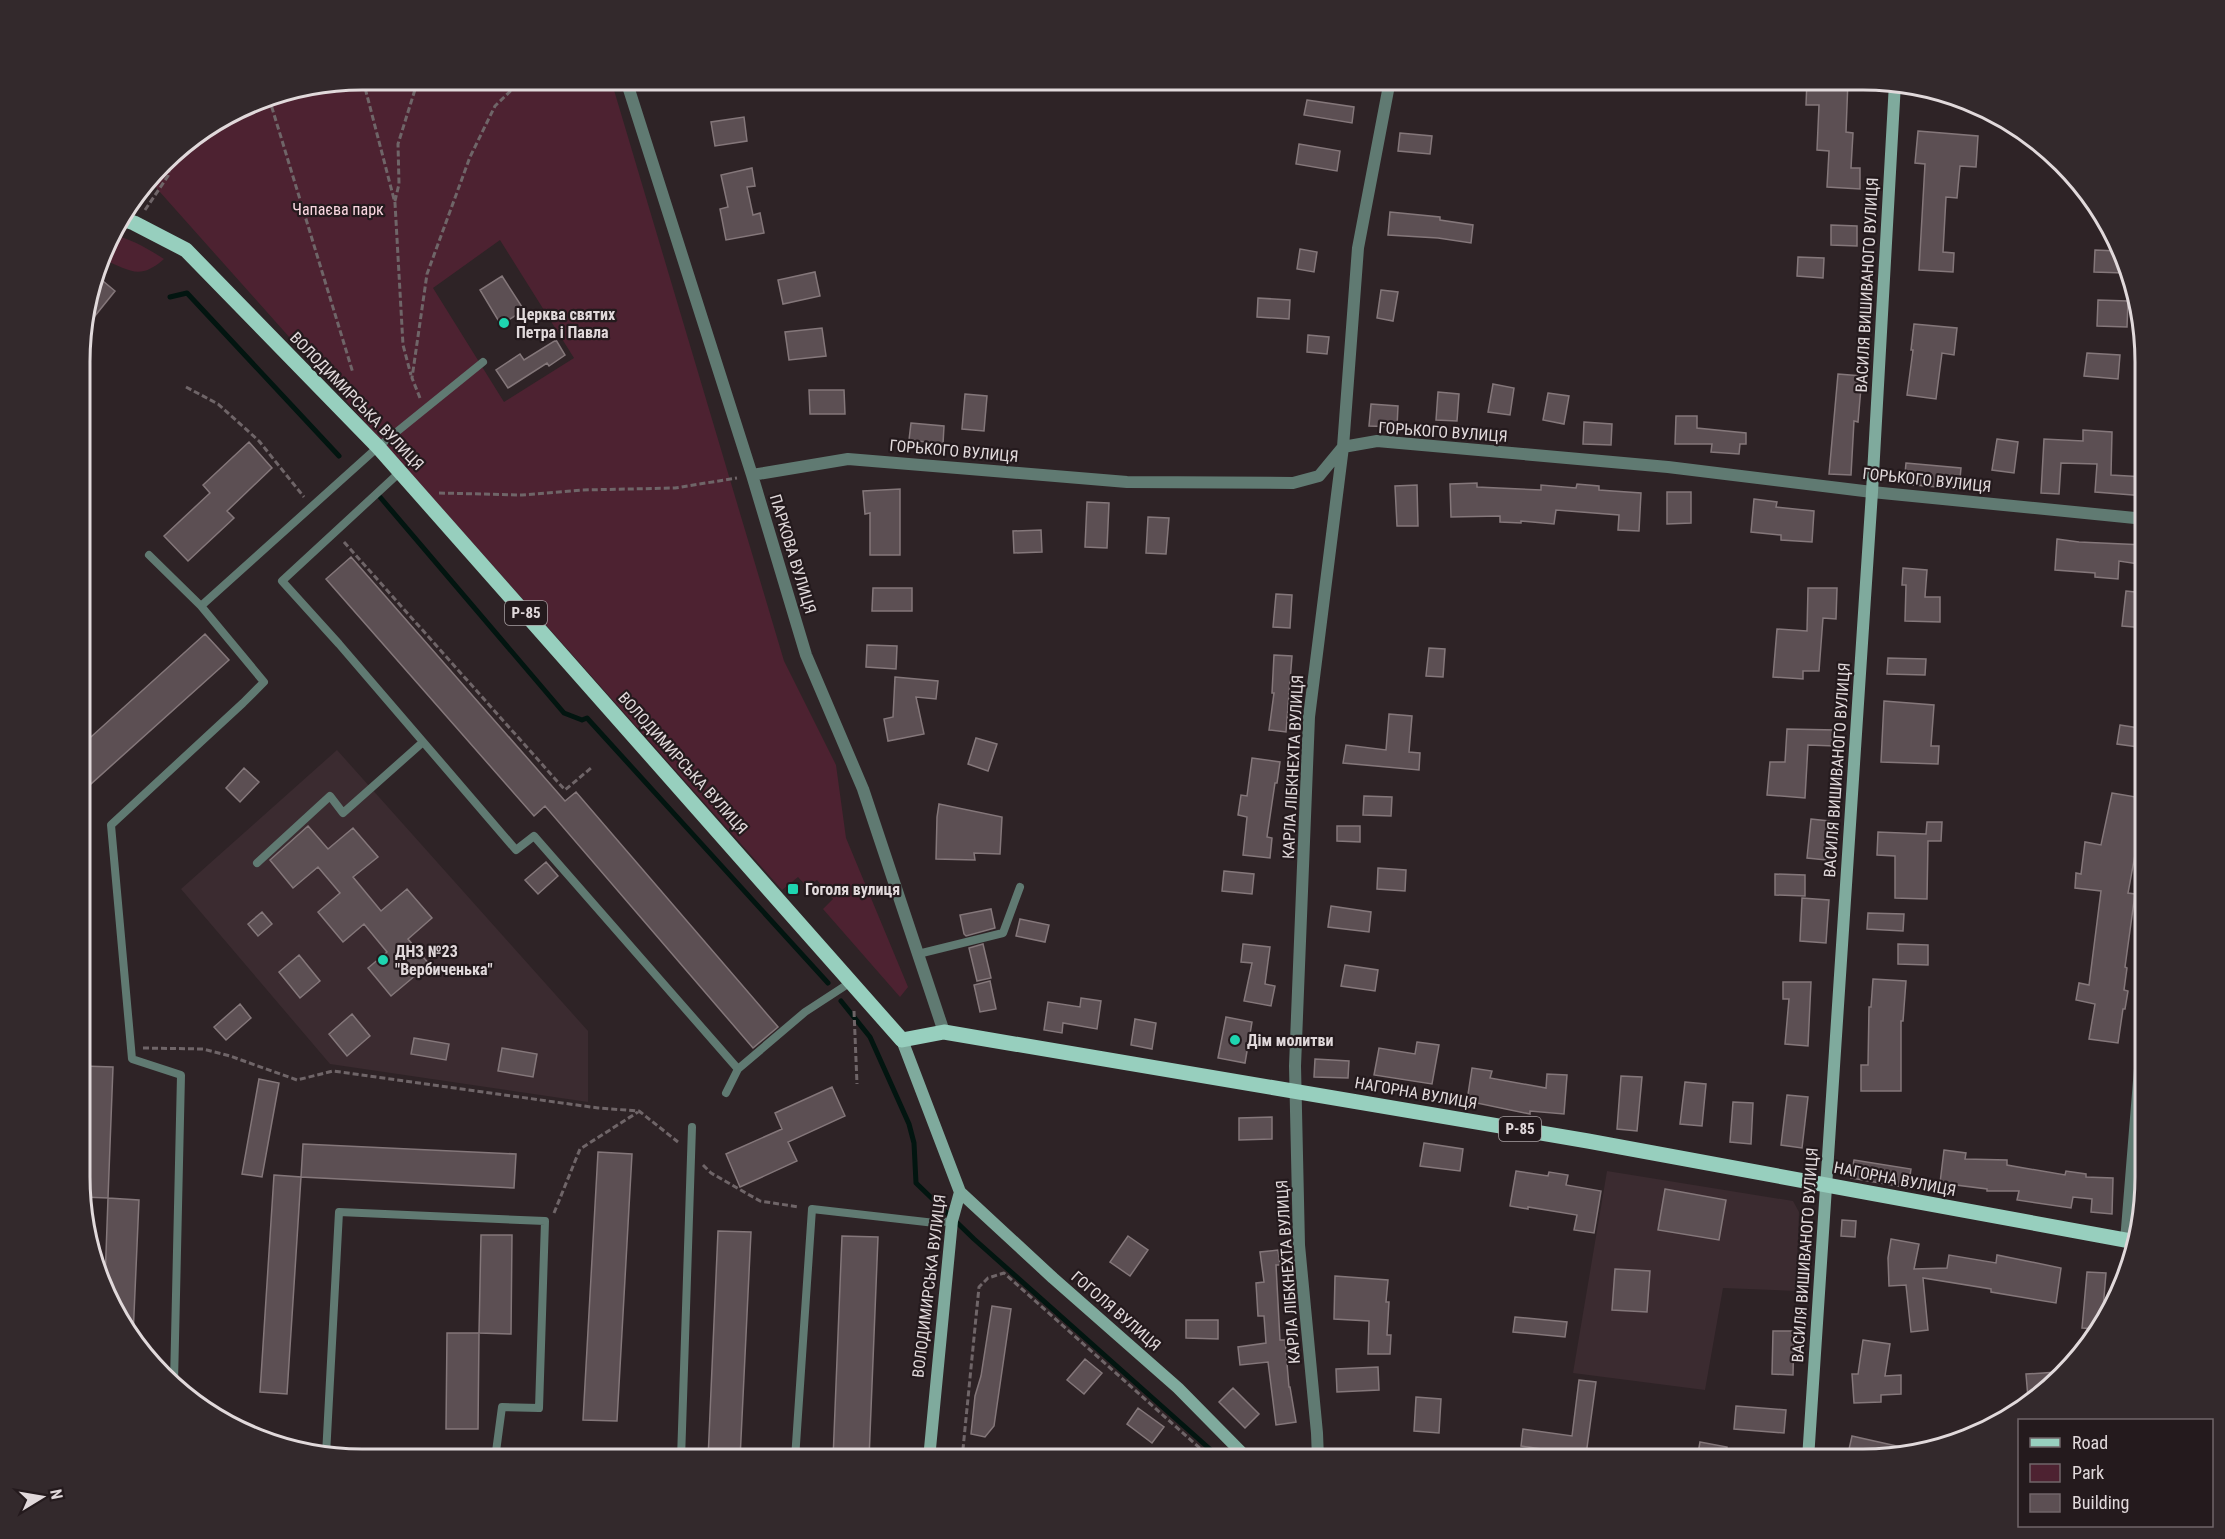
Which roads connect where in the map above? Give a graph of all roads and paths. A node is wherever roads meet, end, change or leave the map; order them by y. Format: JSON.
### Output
{"nodes":[{"id":1,"x":366,"y":90,"type":"edge"},
{"id":2,"x":414,"y":90,"type":"edge"},
{"id":3,"x":512,"y":90,"type":"edge"},
{"id":4,"x":629,"y":90,"type":"edge"},
{"id":5,"x":1388,"y":90,"type":"edge"},
{"id":6,"x":1895,"y":92,"type":"edge"},
{"id":7,"x":271,"y":105,"type":"edge"},
{"id":8,"x":169,"y":171,"type":"edge"},
{"id":9,"x":395,"y":203,"type":"junction"},
{"id":10,"x":133,"y":215,"type":"edge"},
{"id":11,"x":129,"y":222,"type":"edge"},
{"id":12,"x":483,"y":362,"type":"dead end"},
{"id":13,"x":353,"y":373,"type":"dead end"},
{"id":14,"x":412,"y":378,"type":"junction"},
{"id":15,"x":186,"y":387,"type":"dead end"},
{"id":16,"x":424,"y":409,"type":"junction"},
{"id":17,"x":378,"y":447,"type":"junction"},
{"id":18,"x":1343,"y":447,"type":"junction"},
{"id":19,"x":400,"y":472,"type":"junction"},
{"id":20,"x":752,"y":475,"type":"junction"},
{"id":21,"x":1872,"y":492,"type":"junction"},
{"id":22,"x":419,"y":494,"type":"junction"},
{"id":23,"x":313,"y":507,"type":"junction"},
{"id":24,"x":2135,"y":518,"type":"edge"},
{"id":25,"x":335,"y":533,"type":"junction"},
{"id":26,"x":149,"y":555,"type":"dead end"},
{"id":27,"x":201,"y":606,"type":"junction"},
{"id":28,"x":423,"y":742,"type":"junction"},
{"id":29,"x":591,"y":768,"type":"dead end"},
{"id":30,"x":257,"y":863,"type":"dead end"},
{"id":31,"x":1020,"y":886,"type":"dead end"},
{"id":32,"x":918,"y":954,"type":"junction"},
{"id":33,"x":852,"y":981,"type":"junction"},
{"id":34,"x":854,"y":1006,"type":"dead end"},
{"id":35,"x":944,"y":1032,"type":"junction"},
{"id":36,"x":902,"y":1040,"type":"junction"},
{"id":37,"x":132,"y":1048,"type":"junction"},
{"id":38,"x":738,"y":1069,"type":"junction"},
{"id":39,"x":857,"y":1084,"type":"dead end"},
{"id":40,"x":1296,"y":1091,"type":"junction"},
{"id":41,"x":726,"y":1093,"type":"dead end"},
{"id":42,"x":639,"y":1111,"type":"junction"},
{"id":43,"x":692,"y":1127,"type":"dead end"},
{"id":44,"x":692,"y":1154,"type":"junction"},
{"id":45,"x":2135,"y":1175,"type":"edge"},
{"id":46,"x":1826,"y":1184,"type":"junction"},
{"id":47,"x":960,"y":1192,"type":"junction"},
{"id":48,"x":812,"y":1209,"type":"junction"},
{"id":49,"x":2133,"y":1215,"type":"edge"},
{"id":50,"x":952,"y":1221,"type":"junction"},
{"id":51,"x":545,"y":1234,"type":"junction"},
{"id":52,"x":2127,"y":1241,"type":"edge"},
{"id":53,"x":174,"y":1373,"type":"edge"},
{"id":54,"x":326,"y":1447,"type":"edge"},
{"id":55,"x":496,"y":1449,"type":"edge"},
{"id":56,"x":681,"y":1449,"type":"edge"},
{"id":57,"x":796,"y":1449,"type":"edge"},
{"id":58,"x":930,"y":1449,"type":"edge"},
{"id":59,"x":963,"y":1449,"type":"edge"},
{"id":60,"x":1201,"y":1449,"type":"edge"},
{"id":61,"x":1238,"y":1449,"type":"edge"},
{"id":62,"x":1317,"y":1449,"type":"edge"},
{"id":63,"x":1809,"y":1449,"type":"edge"}],
"edges":[{"from":1,"to":9,"type":"path"},
{"from":2,"to":9,"type":"path"},
{"from":3,"to":14,"type":"path"},
{"from":4,"to":20,"type":"street","name":"ПАРКОВА ВУЛИЦЯ"},
{"from":5,"to":18,"type":"street","name":"КАРЛА ЛІБКНЕХТА ВУЛИЦЯ"},
{"from":6,"to":21,"type":"street","name":"ВАСИЛЯ ВИШИВАНОГО ВУЛИЦЯ"},
{"from":7,"to":13,"type":"path"},
{"from":8,"to":10,"type":"path"},
{"from":9,"to":14,"type":"path"},
{"from":11,"to":17,"type":"main road","name":"ВОЛОДИМИРСЬКА ВУЛИЦЯ","number":"Р-85"},
{"from":12,"to":16,"type":"lane"},
{"from":14,"to":16,"type":"path"},
{"from":15,"to":23,"type":"path"},
{"from":16,"to":17,"type":"lane"},
{"from":17,"to":19,"type":"main road","name":"ВОЛОДИМИРСЬКА ВУЛИЦЯ","number":"Р-85"},
{"from":17,"to":23,"type":"lane"},
{"from":18,"to":20,"type":"street","name":"ГОРЬКОГО ВУЛИЦЯ"},
{"from":18,"to":21,"type":"street","name":"ГОРЬКОГО ВУЛИЦЯ"},
{"from":18,"to":40,"type":"street","name":"КАРЛА ЛІБКНЕХТА ВУЛИЦЯ"},
{"from":19,"to":22,"type":"main road","name":"ВОЛОДИМИРСЬКА ВУЛИЦЯ","number":"Р-85"},
{"from":19,"to":25,"type":"lane"},
{"from":20,"to":22,"type":"path"},
{"from":20,"to":32,"type":"street","name":"ПАРКОВА ВУЛИЦЯ"},
{"from":21,"to":24,"type":"street","name":"ГОРЬКОГО ВУЛИЦЯ"},
{"from":21,"to":46,"type":"street","name":"ВАСИЛЯ ВИШИВАНОГО ВУЛИЦЯ"},
{"from":22,"to":33,"type":"main road","name":"ВОЛОДИМИРСЬКА ВУЛИЦЯ","number":"Р-85"},
{"from":23,"to":27,"type":"lane"},
{"from":25,"to":28,"type":"lane"},
{"from":25,"to":29,"type":"path"},
{"from":26,"to":27,"type":"lane"},
{"from":27,"to":37,"type":"lane"},
{"from":28,"to":30,"type":"lane"},
{"from":28,"to":38,"type":"lane"},
{"from":31,"to":32,"type":"lane"},
{"from":32,"to":35,"type":"street","name":"ПАРКОВА ВУЛИЦЯ"},
{"from":33,"to":36,"type":"main road","name":"ВОЛОДИМИРСЬКА ВУЛИЦЯ","number":"Р-85"},
{"from":33,"to":38,"type":"lane"},
{"from":34,"to":39,"type":"path"},
{"from":35,"to":36,"type":"main road","name":"НАГОРНА ВУЛИЦЯ","number":"Р-85"},
{"from":35,"to":40,"type":"main road","name":"НАГОРНА ВУЛИЦЯ","number":"Р-85"},
{"from":36,"to":47,"type":"street","name":"ВОЛОДИМИРСЬКА ВУЛИЦЯ"},
{"from":37,"to":42,"type":"path"},
{"from":37,"to":53,"type":"lane"},
{"from":38,"to":41,"type":"lane"},
{"from":40,"to":46,"type":"main road","name":"НАГОРНА ВУЛИЦЯ","number":"Р-85"},
{"from":40,"to":62,"type":"street","name":"КАРЛА ЛІБКНЕХТА ВУЛИЦЯ"},
{"from":42,"to":44,"type":"path"},
{"from":42,"to":51,"type":"path"},
{"from":43,"to":44,"type":"lane"},
{"from":44,"to":48,"type":"path"},
{"from":44,"to":56,"type":"lane"},
{"from":45,"to":49,"type":"street"},
{"from":46,"to":52,"type":"main road","name":"НАГОРНА ВУЛИЦЯ","number":"Р-85"},
{"from":46,"to":63,"type":"street","name":"ВАСИЛЯ ВИШИВАНОГО ВУЛИЦЯ"},
{"from":47,"to":50,"type":"street","name":"ВОЛОДИМИРСЬКА ВУЛИЦЯ"},
{"from":47,"to":61,"type":"street","name":"ГОГОЛЯ ВУЛИЦЯ"},
{"from":48,"to":50,"type":"lane"},
{"from":48,"to":57,"type":"lane"},
{"from":50,"to":58,"type":"street","name":"ВОЛОДИМИРСЬКА ВУЛИЦЯ"},
{"from":51,"to":54,"type":"lane"},
{"from":51,"to":55,"type":"lane"},
{"from":59,"to":60,"type":"path"}]}
